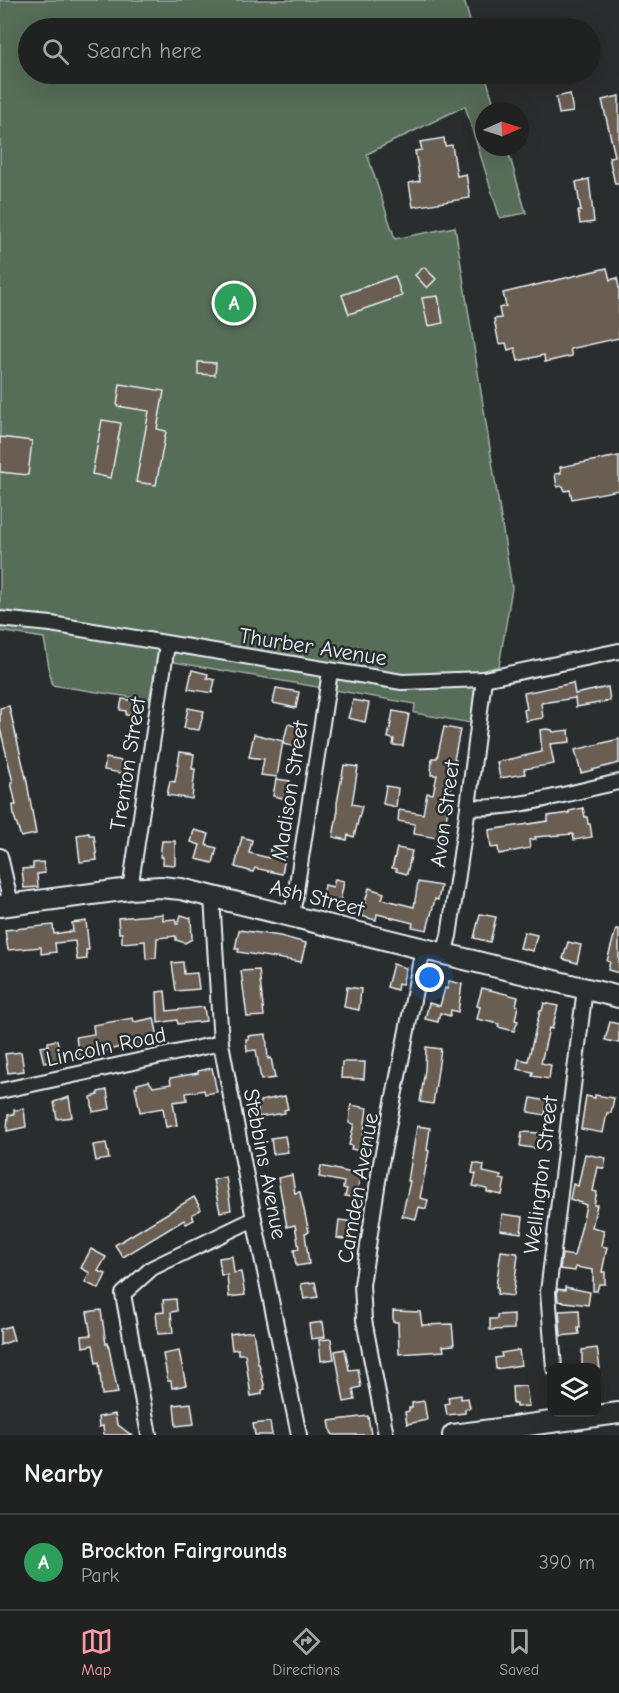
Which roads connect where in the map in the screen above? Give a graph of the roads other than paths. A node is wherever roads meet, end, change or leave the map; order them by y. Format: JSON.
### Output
{"nodes":[{"id":1,"x":0,"y":619,"type":"edge"},
{"id":2,"x":167,"y":645,"type":"junction"},
{"id":3,"x":619,"y":651,"type":"edge"},
{"id":4,"x":330,"y":672,"type":"junction"},
{"id":5,"x":484,"y":679,"type":"junction"},
{"id":6,"x":619,"y":782,"type":"edge"},
{"id":7,"x":468,"y":807,"type":"junction"},
{"id":8,"x":0,"y":856,"type":"edge"},
{"id":9,"x":130,"y":889,"type":"junction"},
{"id":10,"x":212,"y":897,"type":"junction"},
{"id":11,"x":5,"y":905,"type":"edge"},
{"id":12,"x":292,"y":916,"type":"junction"},
{"id":13,"x":423,"y":949,"type":"junction"},
{"id":14,"x":444,"y":954,"type":"junction"},
{"id":15,"x":585,"y":988,"type":"junction"},
{"id":16,"x":619,"y":997,"type":"edge"},
{"id":17,"x":221,"y":1043,"type":"junction"},
{"id":18,"x":0,"y":1091,"type":"edge"},
{"id":19,"x":254,"y":1219,"type":"junction"},
{"id":20,"x":554,"y":1363,"type":"edge"},
{"id":21,"x":619,"y":1413,"type":"edge"},
{"id":22,"x":601,"y":1414,"type":"edge"},
{"id":23,"x":561,"y":1417,"type":"edge"},
{"id":24,"x":459,"y":1434,"type":"edge"},
{"id":25,"x":149,"y":1435,"type":"edge"},
{"id":26,"x":299,"y":1435,"type":"edge"},
{"id":27,"x":386,"y":1435,"type":"edge"}],
"edges":[{"from":1,"to":2,"type":"street","name":"Thurber Avenue"},
{"from":2,"to":4,"type":"street","name":"Thurber Avenue"},
{"from":2,"to":9,"type":"street","name":"Trenton Street"},
{"from":3,"to":5,"type":"street","name":"Thurber Avenue"},
{"from":4,"to":5,"type":"street","name":"Thurber Avenue"},
{"from":4,"to":12,"type":"street","name":"Madison Street"},
{"from":5,"to":7,"type":"street","name":"Avon Street"},
{"from":6,"to":7,"type":"street"},
{"from":7,"to":14,"type":"street","name":"Avon Street"},
{"from":8,"to":11,"type":"street"},
{"from":9,"to":10,"type":"street","name":"Ash Street"},
{"from":9,"to":11,"type":"street","name":"Ash Street"},
{"from":10,"to":12,"type":"street","name":"Ash Street"},
{"from":10,"to":17,"type":"street","name":"Stebbins Avenue"},
{"from":12,"to":13,"type":"street","name":"Ash Street"},
{"from":13,"to":14,"type":"street","name":"Ash Street"},
{"from":13,"to":27,"type":"street","name":"Camden Avenue"},
{"from":14,"to":15,"type":"street","name":"Ash Street"},
{"from":15,"to":16,"type":"street","name":"Ash Street"},
{"from":15,"to":20,"type":"street","name":"Wellington Street"},
{"from":17,"to":18,"type":"street","name":"Lincoln Road"},
{"from":17,"to":19,"type":"street","name":"Stebbins Avenue"},
{"from":19,"to":25,"type":"street"},
{"from":19,"to":26,"type":"street","name":"Stebbins Avenue"},
{"from":21,"to":22,"type":"street"},
{"from":23,"to":24,"type":"street"}]}
